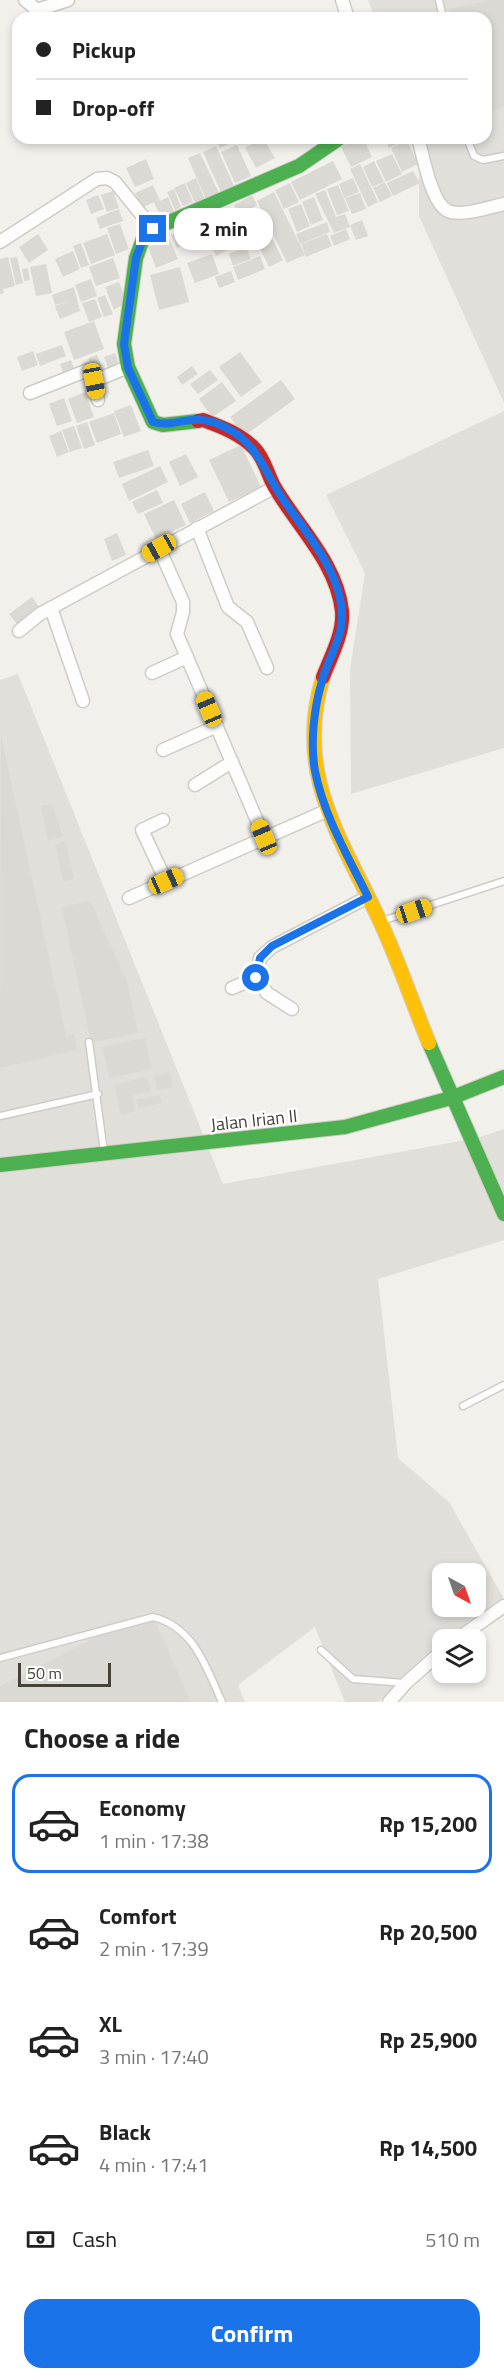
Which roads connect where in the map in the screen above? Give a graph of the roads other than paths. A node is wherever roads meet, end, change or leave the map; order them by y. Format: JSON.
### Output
{"nodes":[{"id":1,"x":25,"y":0,"type":"edge"},
{"id":2,"x":68,"y":0,"type":"edge"},
{"id":3,"x":331,"y":144,"type":"edge"},
{"id":4,"x":420,"y":144,"type":"edge"},
{"id":5,"x":469,"y":144,"type":"edge"},
{"id":6,"x":504,"y":156,"type":"edge"},
{"id":7,"x":504,"y":204,"type":"edge"},
{"id":8,"x":153,"y":229,"type":"junction"},
{"id":9,"x":0,"y":242,"type":"edge"},
{"id":10,"x":128,"y":368,"type":"junction"},
{"id":11,"x":88,"y":370,"type":"junction"},
{"id":12,"x":30,"y":393,"type":"dead end"},
{"id":13,"x":98,"y":400,"type":"dead end"},
{"id":14,"x":275,"y":487,"type":"junction"},
{"id":15,"x":197,"y":528,"type":"junction"},
{"id":16,"x":159,"y":548,"type":"junction"},
{"id":17,"x":51,"y":608,"type":"junction"},
{"id":18,"x":19,"y":631,"type":"dead end"},
{"id":19,"x":187,"y":657,"type":"junction"},
{"id":20,"x":267,"y":668,"type":"dead end"},
{"id":21,"x":152,"y":673,"type":"dead end"},
{"id":22,"x":83,"y":701,"type":"dead end"},
{"id":23,"x":217,"y":726,"type":"junction"},
{"id":24,"x":163,"y":750,"type":"dead end"},
{"id":25,"x":232,"y":762,"type":"junction"},
{"id":26,"x":195,"y":785,"type":"dead end"},
{"id":27,"x":326,"y":811,"type":"junction"},
{"id":28,"x":163,"y":819,"type":"dead end"},
{"id":29,"x":264,"y":837,"type":"junction"},
{"id":30,"x":166,"y":881,"type":"junction"},
{"id":31,"x":504,"y":881,"type":"edge"},
{"id":32,"x":368,"y":897,"type":"junction"},
{"id":33,"x":129,"y":898,"type":"dead end"},
{"id":34,"x":380,"y":922,"type":"junction"},
{"id":35,"x":256,"y":978,"type":"junction"},
{"id":36,"x":232,"y":988,"type":"dead end"},
{"id":37,"x":292,"y":1009,"type":"dead end"},
{"id":38,"x":89,"y":1042,"type":"dead end"},
{"id":39,"x":504,"y":1077,"type":"edge"},
{"id":40,"x":98,"y":1094,"type":"junction"},
{"id":41,"x":451,"y":1098,"type":"junction"},
{"id":42,"x":0,"y":1116,"type":"edge"},
{"id":43,"x":104,"y":1152,"type":"junction"},
{"id":44,"x":0,"y":1165,"type":"edge"},
{"id":45,"x":504,"y":1214,"type":"edge"},
{"id":46,"x":504,"y":1385,"type":"edge"},
{"id":47,"x":463,"y":1406,"type":"dead end"},
{"id":48,"x":503,"y":1609,"type":"edge"},
{"id":49,"x":473,"y":1629,"type":"edge"},
{"id":50,"x":321,"y":1650,"type":"dead end"},
{"id":51,"x":0,"y":1658,"type":"edge"},
{"id":52,"x":432,"y":1660,"type":"edge"},
{"id":53,"x":406,"y":1683,"type":"junction"},
{"id":54,"x":222,"y":1702,"type":"edge"},
{"id":55,"x":389,"y":1702,"type":"edge"}],
"edges":[{"from":1,"to":2,"type":"street"},
{"from":3,"to":8,"type":"street"},
{"from":4,"to":7,"type":"street"},
{"from":5,"to":6,"type":"lane"},
{"from":8,"to":9,"type":"street"},
{"from":8,"to":10,"type":"street"},
{"from":10,"to":11,"type":"street"},
{"from":10,"to":14,"type":"street"},
{"from":11,"to":12,"type":"street"},
{"from":11,"to":13,"type":"street"},
{"from":14,"to":15,"type":"street"},
{"from":14,"to":27,"type":"street"},
{"from":15,"to":16,"type":"street"},
{"from":15,"to":20,"type":"street"},
{"from":16,"to":17,"type":"street"},
{"from":16,"to":19,"type":"street"},
{"from":17,"to":18,"type":"street"},
{"from":17,"to":22,"type":"street"},
{"from":19,"to":21,"type":"street"},
{"from":19,"to":23,"type":"street"},
{"from":23,"to":24,"type":"street"},
{"from":23,"to":25,"type":"street"},
{"from":25,"to":26,"type":"street"},
{"from":25,"to":29,"type":"street"},
{"from":27,"to":29,"type":"street"},
{"from":27,"to":32,"type":"street"},
{"from":28,"to":30,"type":"street"},
{"from":29,"to":30,"type":"street"},
{"from":30,"to":33,"type":"street"},
{"from":31,"to":34,"type":"lane"},
{"from":32,"to":34,"type":"street"},
{"from":32,"to":35,"type":"street"},
{"from":34,"to":41,"type":"street"},
{"from":35,"to":36,"type":"street"},
{"from":35,"to":37,"type":"street"},
{"from":38,"to":40,"type":"lane"},
{"from":39,"to":41,"type":"street","name":"Jalan Irian II"},
{"from":40,"to":42,"type":"lane"},
{"from":40,"to":43,"type":"lane"},
{"from":41,"to":43,"type":"street","name":"Jalan Irian II"},
{"from":41,"to":45,"type":"street"},
{"from":43,"to":44,"type":"street","name":"Jalan Irian II"},
{"from":46,"to":47,"type":"lane"},
{"from":48,"to":49,"type":"street"},
{"from":50,"to":53,"type":"lane"},
{"from":51,"to":54,"type":"lane"},
{"from":52,"to":53,"type":"street"},
{"from":53,"to":55,"type":"street"}]}
